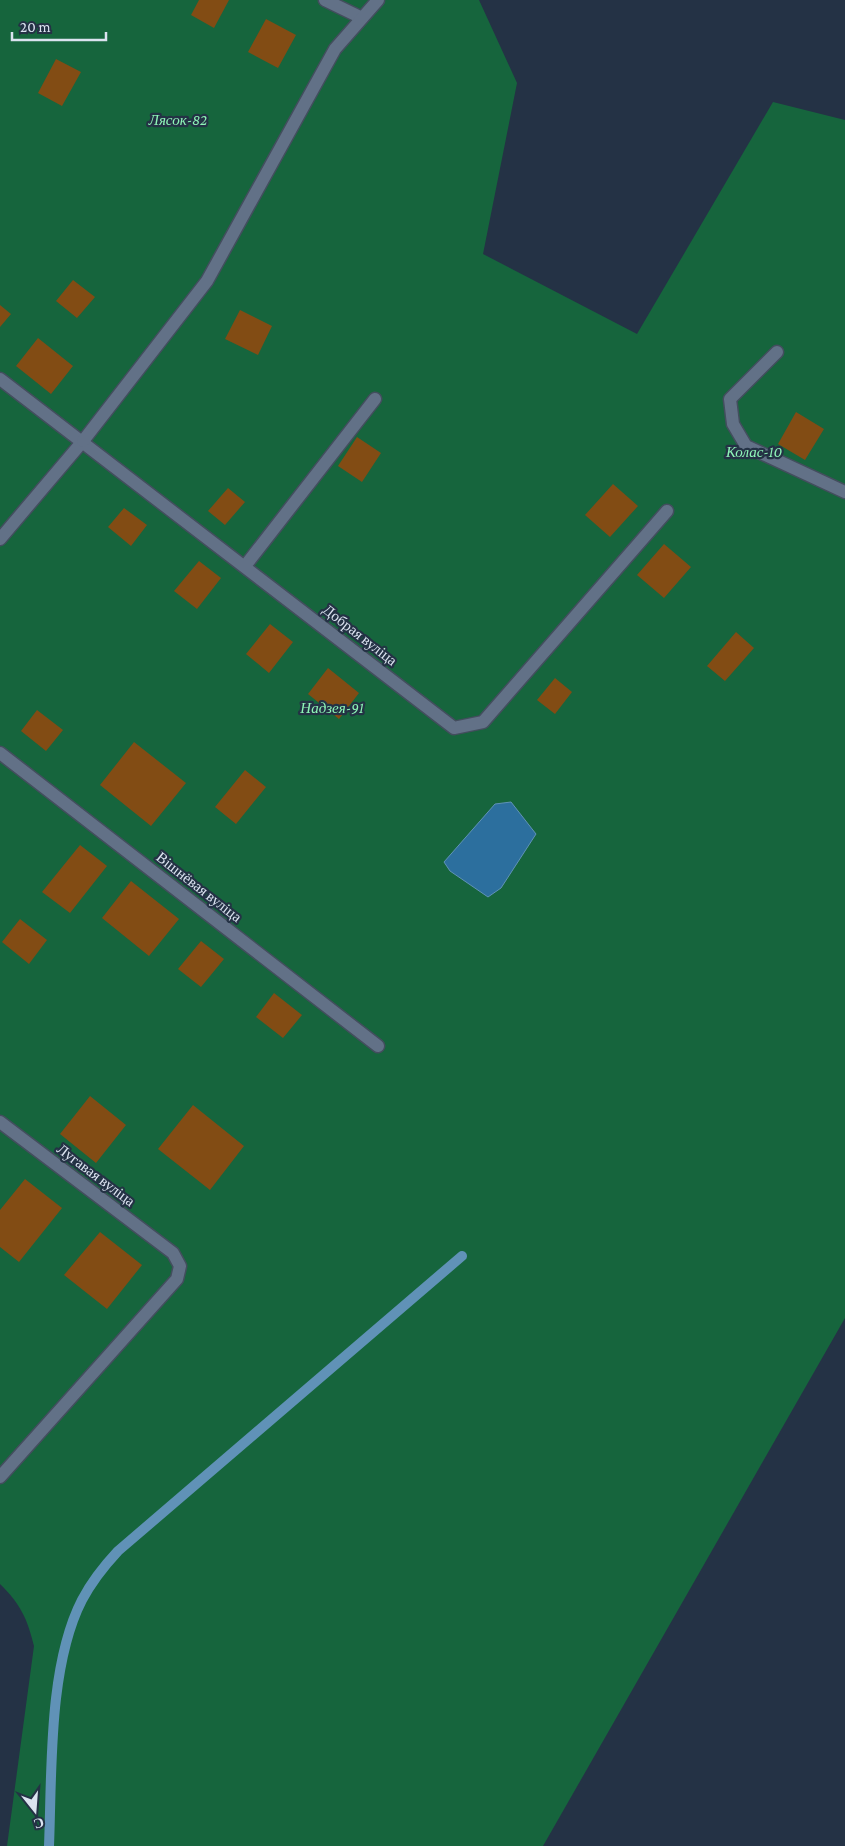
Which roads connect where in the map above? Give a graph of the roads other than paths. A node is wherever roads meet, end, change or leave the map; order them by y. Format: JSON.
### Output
{"nodes":[{"id":1,"x":326,"y":0,"type":"edge"},
{"id":2,"x":378,"y":0,"type":"edge"},
{"id":3,"x":362,"y":18,"type":"junction"},
{"id":4,"x":777,"y":352,"type":"dead end"},
{"id":5,"x":0,"y":379,"type":"edge"},
{"id":6,"x":375,"y":399,"type":"dead end"},
{"id":7,"x":83,"y":442,"type":"junction"},
{"id":8,"x":845,"y":492,"type":"edge"},
{"id":9,"x":667,"y":511,"type":"dead end"},
{"id":10,"x":0,"y":539,"type":"edge"},
{"id":11,"x":245,"y":566,"type":"junction"},
{"id":12,"x":0,"y":753,"type":"edge"},
{"id":13,"x":378,"y":1046,"type":"dead end"},
{"id":14,"x":0,"y":1122,"type":"edge"},
{"id":15,"x":0,"y":1477,"type":"edge"}],
"edges":[{"from":1,"to":3,"type":"street"},
{"from":2,"to":3,"type":"street"},
{"from":3,"to":7,"type":"street"},
{"from":4,"to":8,"type":"street"},
{"from":5,"to":7,"type":"street","name":"Добрая вуліца"},
{"from":6,"to":11,"type":"street"},
{"from":7,"to":10,"type":"street"},
{"from":7,"to":11,"type":"street","name":"Добрая вуліца"},
{"from":9,"to":11,"type":"street","name":"Добрая вуліца"},
{"from":12,"to":13,"type":"street","name":"Вішнёвая вуліца"},
{"from":14,"to":15,"type":"street","name":"Лугавая вуліца"}]}
